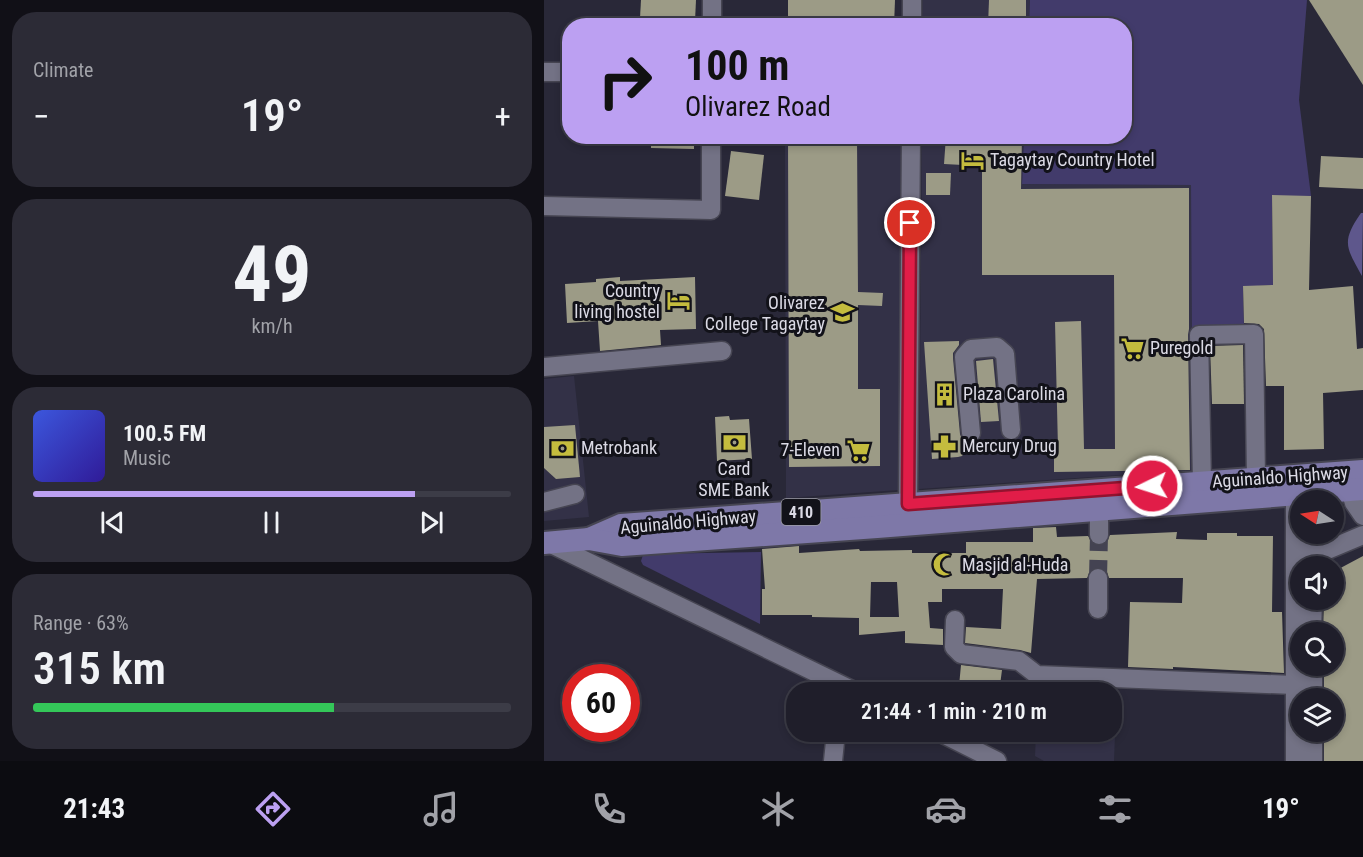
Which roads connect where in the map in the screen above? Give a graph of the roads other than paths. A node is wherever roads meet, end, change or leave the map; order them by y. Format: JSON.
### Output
{"nodes":[{"id":1,"x":712,"y":0,"type":"edge"},
{"id":2,"x":912,"y":0,"type":"edge"},
{"id":3,"x":712,"y":18,"type":"edge"},
{"id":4,"x":912,"y":18,"type":"edge"},
{"id":5,"x":544,"y":72,"type":"edge"},
{"id":6,"x":562,"y":72,"type":"edge"},
{"id":7,"x":711,"y":144,"type":"edge"},
{"id":8,"x":911,"y":144,"type":"edge"},
{"id":9,"x":544,"y":206,"type":"edge"},
{"id":10,"x":722,"y":351,"type":"dead end"},
{"id":11,"x":544,"y":367,"type":"edge"},
{"id":12,"x":1011,"y":430,"type":"dead end"},
{"id":13,"x":971,"y":433,"type":"dead end"},
{"id":14,"x":1363,"y":471,"type":"edge"},
{"id":15,"x":1256,"y":479,"type":"junction"},
{"id":16,"x":1202,"y":483,"type":"junction"},
{"id":17,"x":1307,"y":488,"type":"edge"},
{"id":18,"x":1356,"y":490,"type":"edge"},
{"id":19,"x":575,"y":494,"type":"dead end"},
{"id":20,"x":544,"y":502,"type":"edge"},
{"id":21,"x":908,"y":504,"type":"junction"},
{"id":22,"x":1099,"y":509,"type":"junction"},
{"id":23,"x":1363,"y":516,"type":"edge"},
{"id":24,"x":1363,"y":535,"type":"edge"},
{"id":25,"x":1099,"y":536,"type":"tunnel mouth"},
{"id":26,"x":589,"y":539,"type":"junction"},
{"id":27,"x":546,"y":543,"type":"edge"},
{"id":28,"x":1298,"y":544,"type":"edge"},
{"id":29,"x":1323,"y":556,"type":"edge"},
{"id":30,"x":1098,"y":578,"type":"tunnel mouth"},
{"id":31,"x":1098,"y":609,"type":"dead end"},
{"id":32,"x":955,"y":620,"type":"dead end"},
{"id":33,"x":834,"y":682,"type":"edge"},
{"id":34,"x":1294,"y":685,"type":"junction"},
{"id":35,"x":835,"y":742,"type":"edge"},
{"id":36,"x":959,"y":742,"type":"edge"},
{"id":37,"x":1313,"y":742,"type":"edge"},
{"id":38,"x":833,"y":761,"type":"edge"},
{"id":39,"x":997,"y":761,"type":"edge"},
{"id":40,"x":1295,"y":761,"type":"edge"},
{"id":41,"x":1313,"y":761,"type":"edge"}],
"edges":[{"from":1,"to":3,"type":"street"},
{"from":2,"to":4,"type":"street"},
{"from":5,"to":6,"type":"street"},
{"from":7,"to":9,"type":"street"},
{"from":8,"to":21,"type":"street"},
{"from":10,"to":11,"type":"street"},
{"from":12,"to":13,"type":"street"},
{"from":14,"to":17,"type":"main road","name":"Aguinaldo Highway","number":"410"},
{"from":15,"to":16,"type":"main road","name":"Aguinaldo Highway","number":"410"},
{"from":15,"to":16,"type":"street"},
{"from":15,"to":17,"type":"main road","name":"Aguinaldo Highway","number":"410"},
{"from":16,"to":21,"type":"main road","name":"Aguinaldo Highway","number":"410"},
{"from":17,"to":18,"type":"main road","name":"Aguinaldo Highway","number":"410"},
{"from":17,"to":22,"type":"main road","name":"Aguinaldo Highway","number":"410"},
{"from":18,"to":23,"type":"street"},
{"from":19,"to":20,"type":"street"},
{"from":21,"to":26,"type":"main road","name":"Aguinaldo Highway","number":"410"},
{"from":22,"to":25,"type":"street"},
{"from":22,"to":26,"type":"main road","name":"Aguinaldo Highway","number":"410"},
{"from":24,"to":29,"type":"street"},
{"from":26,"to":27,"type":"main road","name":"Aguinaldo Highway","number":"410"},
{"from":27,"to":33,"type":"street"},
{"from":28,"to":34,"type":"street"},
{"from":30,"to":31,"type":"street"},
{"from":32,"to":34,"type":"street"},
{"from":34,"to":40,"type":"street"},
{"from":35,"to":38,"type":"street"},
{"from":36,"to":39,"type":"street"},
{"from":37,"to":41,"type":"street"}]}
